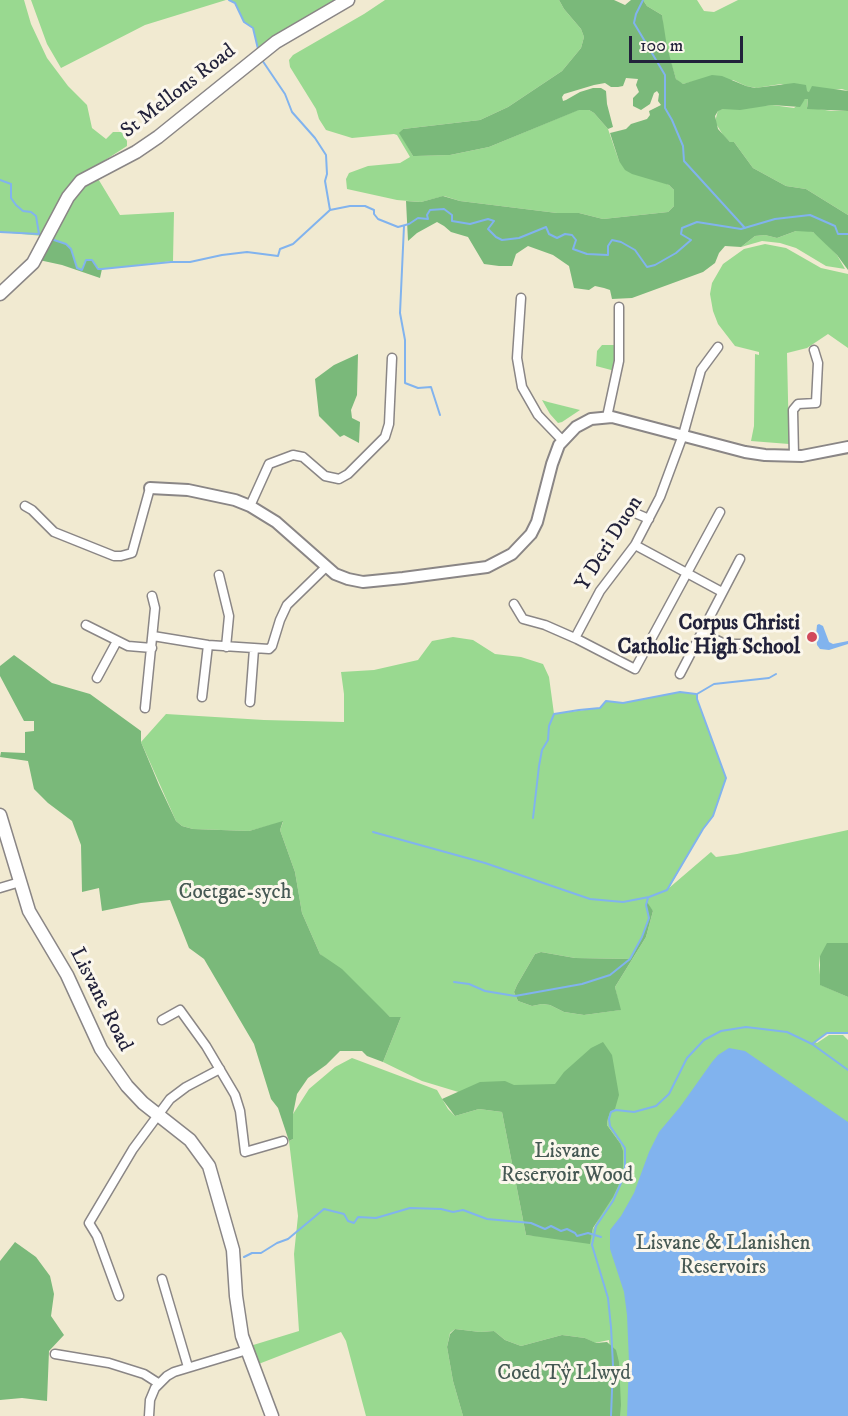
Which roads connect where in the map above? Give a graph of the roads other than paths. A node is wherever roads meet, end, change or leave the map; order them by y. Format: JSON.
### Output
{"nodes":[{"id":1,"x":348,"y":0,"type":"edge"},
{"id":2,"x":0,"y":294,"type":"edge"},
{"id":3,"x":521,"y":298,"type":"dead end"},
{"id":4,"x":619,"y":307,"type":"dead end"},
{"id":5,"x":718,"y":347,"type":"dead end"},
{"id":6,"x":814,"y":350,"type":"dead end"},
{"id":7,"x":392,"y":358,"type":"dead end"},
{"id":8,"x":606,"y":417,"type":"junction"},
{"id":9,"x":682,"y":435,"type":"junction"},
{"id":10,"x":562,"y":440,"type":"junction"},
{"id":11,"x":848,"y":447,"type":"edge"},
{"id":12,"x":794,"y":456,"type":"junction"},
{"id":13,"x":150,"y":488,"type":"joint"},
{"id":14,"x":24,"y":506,"type":"dead end"},
{"id":15,"x":250,"y":506,"type":"junction"},
{"id":16,"x":720,"y":512,"type":"dead end"},
{"id":17,"x":635,"y":513,"type":"dead end"},
{"id":18,"x":649,"y":519,"type":"junction"},
{"id":19,"x":635,"y":545,"type":"junction"},
{"id":20,"x":740,"y":559,"type":"dead end"},
{"id":21,"x":326,"y":567,"type":"junction"},
{"id":22,"x":688,"y":573,"type":"junction"},
{"id":23,"x":219,"y":575,"type":"dead end"},
{"id":24,"x":722,"y":592,"type":"junction"},
{"id":25,"x":152,"y":596,"type":"dead end"},
{"id":26,"x":514,"y":604,"type":"dead end"},
{"id":27,"x":86,"y":625,"type":"dead end"},
{"id":28,"x":702,"y":633,"type":"junction"},
{"id":29,"x":153,"y":636,"type":"junction"},
{"id":30,"x":575,"y":638,"type":"junction"},
{"id":31,"x":117,"y":641,"type":"junction"},
{"id":32,"x":750,"y":644,"type":"dead end"},
{"id":33,"x":207,"y":645,"type":"junction"},
{"id":34,"x":226,"y":647,"type":"junction"},
{"id":35,"x":152,"y":648,"type":"junction"},
{"id":36,"x":254,"y":649,"type":"junction"},
{"id":37,"x":680,"y":674,"type":"dead end"},
{"id":38,"x":97,"y":678,"type":"dead end"},
{"id":39,"x":202,"y":697,"type":"dead end"},
{"id":40,"x":250,"y":702,"type":"dead end"},
{"id":41,"x":145,"y":708,"type":"dead end"},
{"id":42,"x":0,"y":815,"type":"edge"},
{"id":43,"x":20,"y":882,"type":"junction"},
{"id":44,"x":0,"y":888,"type":"edge"},
{"id":45,"x":162,"y":1020,"type":"dead end"},
{"id":46,"x":220,"y":1069,"type":"junction"},
{"id":47,"x":158,"y":1115,"type":"junction"},
{"id":48,"x":283,"y":1141,"type":"dead end"},
{"id":49,"x":162,"y":1280,"type":"dead end"},
{"id":50,"x":119,"y":1296,"type":"dead end"},
{"id":51,"x":247,"y":1350,"type":"junction"},
{"id":52,"x":55,"y":1353,"type":"dead end"},
{"id":53,"x":188,"y":1367,"type":"junction"},
{"id":54,"x":158,"y":1383,"type":"junction"},
{"id":55,"x":149,"y":1416,"type":"edge"},
{"id":56,"x":272,"y":1416,"type":"edge"}],
"edges":[{"from":1,"to":2,"type":"main road","name":"St Mellons Road"},
{"from":3,"to":10,"type":"street"},
{"from":4,"to":8,"type":"street"},
{"from":5,"to":9,"type":"street","name":"Y Deri Duon"},
{"from":6,"to":12,"type":"street"},
{"from":7,"to":15,"type":"street"},
{"from":8,"to":9,"type":"street"},
{"from":8,"to":10,"type":"street"},
{"from":9,"to":12,"type":"street"},
{"from":9,"to":18,"type":"street","name":"Y Deri Duon"},
{"from":10,"to":21,"type":"street"},
{"from":11,"to":12,"type":"street"},
{"from":13,"to":14,"type":"street"},
{"from":13,"to":15,"type":"street"},
{"from":15,"to":21,"type":"street"},
{"from":16,"to":22,"type":"street"},
{"from":17,"to":18,"type":"street"},
{"from":18,"to":19,"type":"street","name":"Y Deri Duon"},
{"from":19,"to":22,"type":"street"},
{"from":19,"to":30,"type":"street","name":"Y Deri Duon"},
{"from":20,"to":24,"type":"street"},
{"from":21,"to":36,"type":"street"},
{"from":22,"to":24,"type":"street"},
{"from":22,"to":30,"type":"street"},
{"from":23,"to":34,"type":"street"},
{"from":24,"to":28,"type":"street"},
{"from":25,"to":29,"type":"street"},
{"from":26,"to":30,"type":"street"},
{"from":27,"to":31,"type":"street"},
{"from":28,"to":32,"type":"street"},
{"from":28,"to":37,"type":"street"},
{"from":29,"to":33,"type":"street"},
{"from":29,"to":35,"type":"street"},
{"from":31,"to":35,"type":"street"},
{"from":31,"to":38,"type":"street"},
{"from":33,"to":34,"type":"street"},
{"from":33,"to":39,"type":"street"},
{"from":34,"to":36,"type":"street"},
{"from":35,"to":41,"type":"street"},
{"from":36,"to":40,"type":"street"},
{"from":42,"to":43,"type":"main road","name":"Lisvane Road"},
{"from":43,"to":44,"type":"street"},
{"from":43,"to":47,"type":"main road","name":"Lisvane Road"},
{"from":45,"to":46,"type":"street"},
{"from":46,"to":47,"type":"street"},
{"from":46,"to":48,"type":"street"},
{"from":47,"to":50,"type":"street"},
{"from":47,"to":51,"type":"main road","name":"Lisvane Road"},
{"from":49,"to":53,"type":"street"},
{"from":51,"to":53,"type":"street"},
{"from":51,"to":56,"type":"main road","name":"Lisvane Road"},
{"from":52,"to":54,"type":"street"},
{"from":53,"to":54,"type":"street"},
{"from":54,"to":55,"type":"street"}]}
